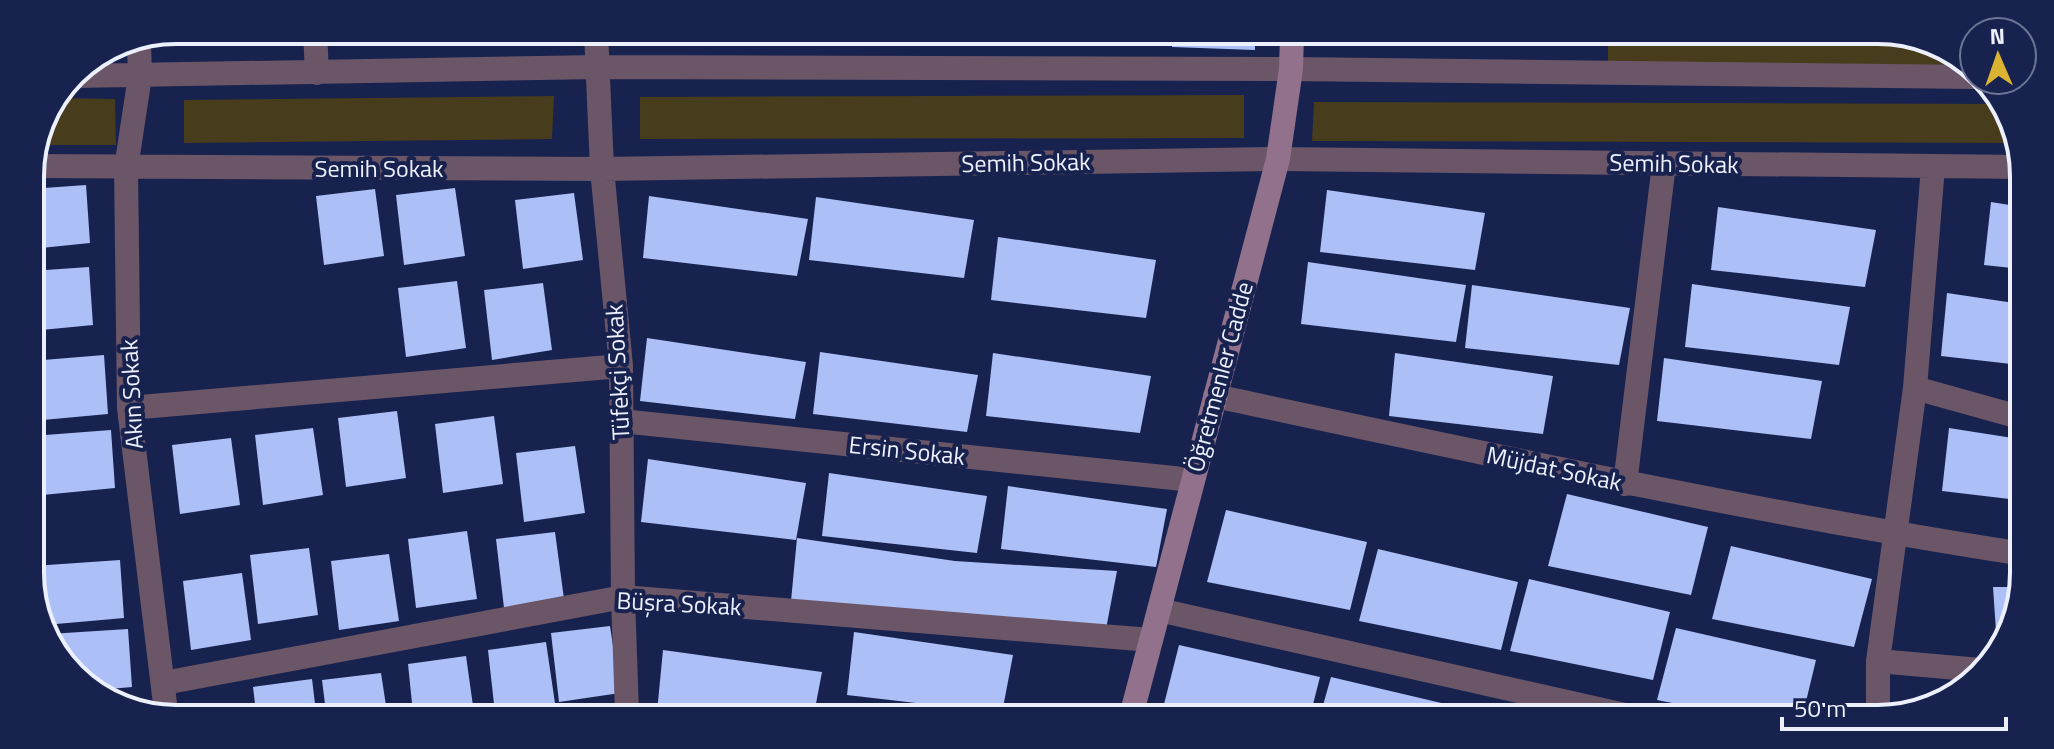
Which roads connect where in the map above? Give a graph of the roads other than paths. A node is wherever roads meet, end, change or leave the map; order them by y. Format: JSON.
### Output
{"nodes":[{"id":1,"x":316,"y":44,"type":"edge"},
{"id":2,"x":597,"y":44,"type":"edge"},
{"id":3,"x":1292,"y":44,"type":"edge"},
{"id":4,"x":139,"y":50,"type":"edge"},
{"id":5,"x":599,"y":67,"type":"junction"},
{"id":6,"x":1291,"y":69,"type":"junction"},
{"id":7,"x":317,"y":73,"type":"junction"},
{"id":8,"x":90,"y":76,"type":"edge"},
{"id":9,"x":140,"y":76,"type":"junction"},
{"id":10,"x":1958,"y":77,"type":"edge"},
{"id":11,"x":1278,"y":159,"type":"junction"},
{"id":12,"x":1664,"y":164,"type":"junction"},
{"id":13,"x":44,"y":166,"type":"edge"},
{"id":14,"x":1933,"y":167,"type":"junction"},
{"id":15,"x":2009,"y":167,"type":"edge"},
{"id":16,"x":126,"y":168,"type":"junction"},
{"id":17,"x":602,"y":169,"type":"junction"},
{"id":18,"x":621,"y":366,"type":"junction"},
{"id":19,"x":1915,"y":388,"type":"junction"},
{"id":20,"x":1215,"y":396,"type":"junction"},
{"id":21,"x":129,"y":408,"type":"junction"},
{"id":22,"x":2010,"y":414,"type":"edge"},
{"id":23,"x":621,"y":421,"type":"junction"},
{"id":24,"x":1193,"y":480,"type":"junction"},
{"id":25,"x":1625,"y":484,"type":"junction"},
{"id":26,"x":1893,"y":534,"type":"junction"},
{"id":27,"x":2010,"y":552,"type":"edge"},
{"id":28,"x":623,"y":597,"type":"junction"},
{"id":29,"x":1159,"y":610,"type":"junction"},
{"id":30,"x":1151,"y":640,"type":"junction"},
{"id":31,"x":1878,"y":661,"type":"junction"},
{"id":32,"x":1968,"y":669,"type":"edge"},
{"id":33,"x":164,"y":683,"type":"junction"},
{"id":34,"x":165,"y":704,"type":"edge"},
{"id":35,"x":627,"y":705,"type":"edge"},
{"id":36,"x":1134,"y":705,"type":"edge"},
{"id":37,"x":1580,"y":705,"type":"edge"},
{"id":38,"x":1878,"y":705,"type":"edge"}],
"edges":[{"from":1,"to":7,"type":"street"},
{"from":2,"to":5,"type":"street","name":"Tüfekçi Sokak"},
{"from":3,"to":6,"type":"street","name":"Öğretmenler Cadde"},
{"from":4,"to":9,"type":"street","name":"Akın Sokak"},
{"from":5,"to":6,"type":"street"},
{"from":5,"to":7,"type":"street"},
{"from":5,"to":17,"type":"street","name":"Tüfekçi Sokak"},
{"from":6,"to":10,"type":"street"},
{"from":6,"to":11,"type":"street","name":"Öğretmenler Cadde"},
{"from":7,"to":9,"type":"street"},
{"from":8,"to":9,"type":"street"},
{"from":9,"to":16,"type":"street","name":"Akın Sokak"},
{"from":11,"to":12,"type":"street","name":"Semih Sokak"},
{"from":11,"to":17,"type":"street","name":"Semih Sokak"},
{"from":11,"to":20,"type":"street","name":"Öğretmenler Cadde"},
{"from":12,"to":14,"type":"street","name":"Semih Sokak"},
{"from":12,"to":25,"type":"street"},
{"from":13,"to":16,"type":"street","name":"Semih Sokak"},
{"from":14,"to":15,"type":"street","name":"Semih Sokak"},
{"from":14,"to":19,"type":"street"},
{"from":16,"to":17,"type":"street","name":"Semih Sokak"},
{"from":16,"to":21,"type":"street","name":"Akın Sokak"},
{"from":17,"to":18,"type":"street","name":"Tüfekçi Sokak"},
{"from":18,"to":21,"type":"street"},
{"from":18,"to":23,"type":"street","name":"Tüfekçi Sokak"},
{"from":19,"to":22,"type":"street"},
{"from":19,"to":26,"type":"street"},
{"from":20,"to":24,"type":"street","name":"Öğretmenler Cadde"},
{"from":20,"to":25,"type":"street","name":"Müjdat Sokak"},
{"from":21,"to":33,"type":"street","name":"Akın Sokak"},
{"from":23,"to":24,"type":"street","name":"Ersin Sokak"},
{"from":23,"to":28,"type":"street","name":"Tüfekçi Sokak"},
{"from":24,"to":29,"type":"street","name":"Öğretmenler Cadde"},
{"from":25,"to":26,"type":"street","name":"Müjdat Sokak"},
{"from":26,"to":27,"type":"street","name":"Müjdat Sokak"},
{"from":26,"to":31,"type":"street"},
{"from":28,"to":30,"type":"street","name":"Büşra Sokak"},
{"from":28,"to":33,"type":"street","name":"Büşra Sokak"},
{"from":28,"to":35,"type":"street","name":"Tüfekçi Sokak"},
{"from":29,"to":30,"type":"street","name":"Öğretmenler Cadde"},
{"from":29,"to":37,"type":"street"},
{"from":30,"to":36,"type":"street","name":"Öğretmenler Cadde"},
{"from":31,"to":32,"type":"street"},
{"from":31,"to":38,"type":"street"},
{"from":33,"to":34,"type":"street","name":"Akın Sokak"}]}
